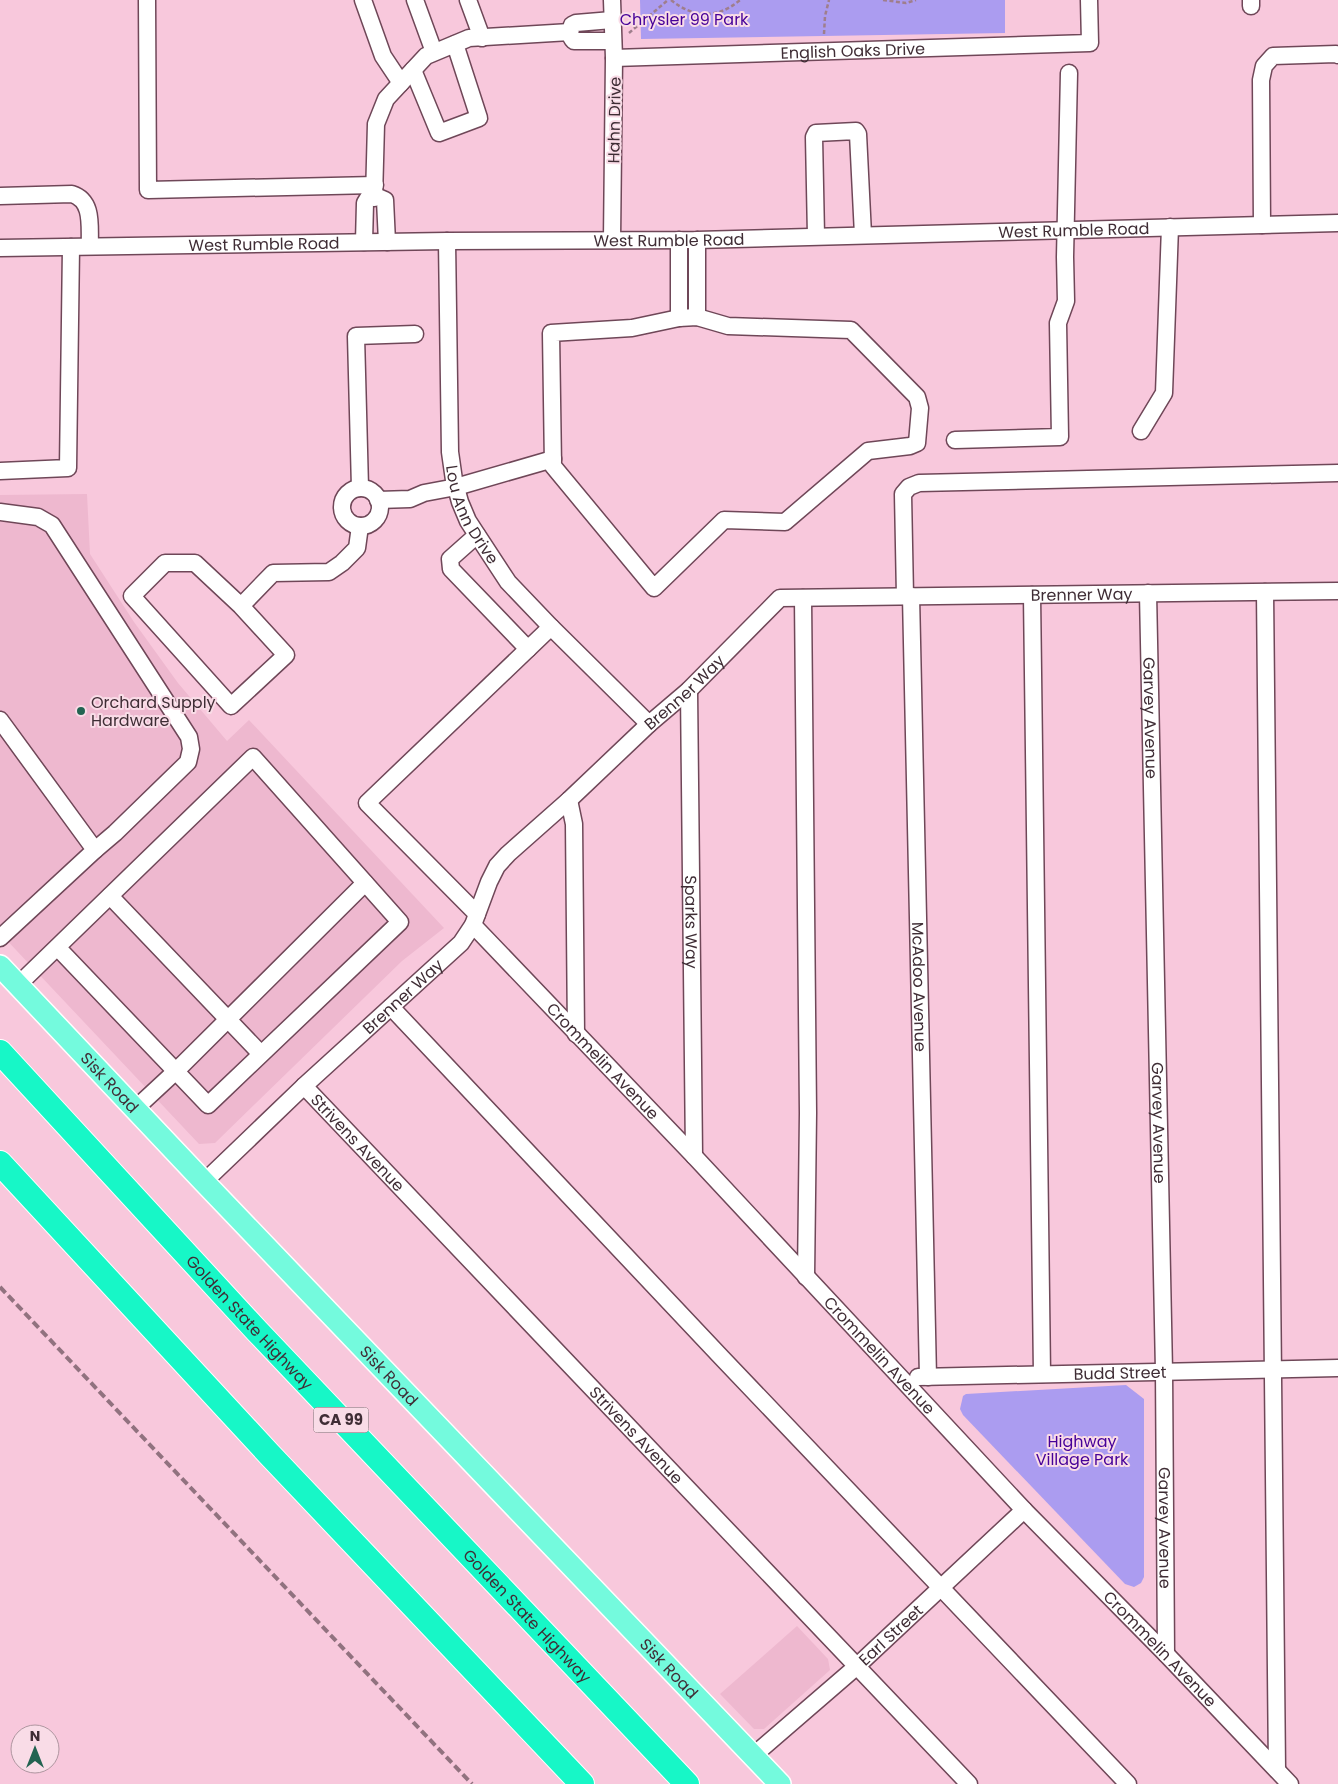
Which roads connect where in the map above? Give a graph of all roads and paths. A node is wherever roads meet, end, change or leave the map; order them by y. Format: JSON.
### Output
{"nodes":[{"id":1,"x":147,"y":0,"type":"edge"},
{"id":2,"x":364,"y":0,"type":"edge"},
{"id":3,"x":415,"y":0,"type":"edge"},
{"id":4,"x":468,"y":0,"type":"edge"},
{"id":5,"x":612,"y":0,"type":"edge"},
{"id":6,"x":669,"y":0,"type":"edge"},
{"id":7,"x":740,"y":0,"type":"edge"},
{"id":8,"x":829,"y":0,"type":"edge"},
{"id":9,"x":883,"y":0,"type":"edge"},
{"id":10,"x":916,"y":0,"type":"edge"},
{"id":11,"x":1089,"y":0,"type":"edge"},
{"id":12,"x":612,"y":20,"type":"junction"},
{"id":13,"x":570,"y":32,"type":"junction"},
{"id":14,"x":824,"y":34,"type":"dead end"},
{"id":15,"x":482,"y":38,"type":"junction"},
{"id":16,"x":620,"y":38,"type":"junction"},
{"id":17,"x":455,"y":44,"type":"junction"},
{"id":18,"x":434,"y":52,"type":"junction"},
{"id":19,"x":1338,"y":55,"type":"edge"},
{"id":20,"x":614,"y":58,"type":"junction"},
{"id":21,"x":413,"y":70,"type":"junction"},
{"id":22,"x":1069,"y":73,"type":"dead end"},
{"id":23,"x":400,"y":83,"type":"junction"},
{"id":24,"x":374,"y":191,"type":"junction"},
{"id":25,"x":0,"y":196,"type":"edge"},
{"id":26,"x":1338,"y":223,"type":"edge"},
{"id":27,"x":1262,"y":225,"type":"junction"},
{"id":28,"x":1170,"y":227,"type":"junction"},
{"id":29,"x":1067,"y":230,"type":"junction"},
{"id":30,"x":863,"y":235,"type":"junction"},
{"id":31,"x":816,"y":236,"type":"junction"},
{"id":32,"x":447,"y":240,"type":"junction"},
{"id":33,"x":612,"y":240,"type":"junction"},
{"id":34,"x":679,"y":240,"type":"junction"},
{"id":35,"x":697,"y":240,"type":"junction"},
{"id":36,"x":364,"y":242,"type":"junction"},
{"id":37,"x":387,"y":242,"type":"junction"},
{"id":38,"x":90,"y":246,"type":"junction"},
{"id":39,"x":71,"y":247,"type":"junction"},
{"id":40,"x":0,"y":248,"type":"edge"},
{"id":41,"x":697,"y":317,"type":"junction"},
{"id":42,"x":679,"y":318,"type":"junction"},
{"id":43,"x":415,"y":334,"type":"dead end"},
{"id":44,"x":1141,"y":431,"type":"dead end"},
{"id":45,"x":955,"y":440,"type":"dead end"},
{"id":46,"x":553,"y":460,"type":"junction"},
{"id":47,"x":0,"y":471,"type":"edge"},
{"id":48,"x":1338,"y":473,"type":"edge"},
{"id":49,"x":456,"y":487,"type":"junction"},
{"id":50,"x":360,"y":488,"type":"junction"},
{"id":51,"x":378,"y":500,"type":"junction"},
{"id":52,"x":0,"y":512,"type":"edge"},
{"id":53,"x":360,"y":526,"type":"junction"},
{"id":54,"x":477,"y":535,"type":"junction"},
{"id":55,"x":1338,"y":591,"type":"edge"},
{"id":56,"x":1265,"y":592,"type":"junction"},
{"id":57,"x":1148,"y":593,"type":"junction"},
{"id":58,"x":1032,"y":595,"type":"junction"},
{"id":59,"x":908,"y":596,"type":"junction"},
{"id":60,"x":803,"y":598,"type":"junction"},
{"id":61,"x":241,"y":606,"type":"junction"},
{"id":62,"x":551,"y":627,"type":"junction"},
{"id":63,"x":528,"y":649,"type":"junction"},
{"id":64,"x":689,"y":690,"type":"junction"},
{"id":65,"x":649,"y":724,"type":"junction"},
{"id":66,"x":1,"y":725,"type":"edge"},
{"id":67,"x":569,"y":800,"type":"junction"},
{"id":68,"x":95,"y":850,"type":"junction"},
{"id":69,"x":365,"y":883,"type":"junction"},
{"id":70,"x":110,"y":896,"type":"junction"},
{"id":71,"x":475,"y":919,"type":"junction"},
{"id":72,"x":0,"y":938,"type":"edge"},
{"id":73,"x":57,"y":947,"type":"junction"},
{"id":74,"x":0,"y":966,"type":"edge"},
{"id":75,"x":18,"y":985,"type":"junction"},
{"id":76,"x":391,"y":1007,"type":"junction"},
{"id":77,"x":228,"y":1019,"type":"junction"},
{"id":78,"x":576,"y":1034,"type":"junction"},
{"id":79,"x":0,"y":1052,"type":"edge"},
{"id":80,"x":261,"y":1054,"type":"junction"},
{"id":81,"x":176,"y":1071,"type":"junction"},
{"id":82,"x":304,"y":1086,"type":"junction"},
{"id":83,"x":135,"y":1109,"type":"junction"},
{"id":84,"x":694,"y":1156,"type":"junction"},
{"id":85,"x":0,"y":1164,"type":"edge"},
{"id":86,"x":204,"y":1182,"type":"junction"},
{"id":87,"x":806,"y":1277,"type":"junction"},
{"id":88,"x":1338,"y":1368,"type":"edge"},
{"id":89,"x":1273,"y":1369,"type":"junction"},
{"id":90,"x":1164,"y":1371,"type":"junction"},
{"id":91,"x":1042,"y":1374,"type":"junction"},
{"id":92,"x":928,"y":1377,"type":"junction"},
{"id":93,"x":902,"y":1378,"type":"junction"},
{"id":94,"x":1024,"y":1510,"type":"junction"},
{"id":95,"x":942,"y":1588,"type":"junction"},
{"id":96,"x":1166,"y":1654,"type":"junction"},
{"id":97,"x":856,"y":1667,"type":"junction"},
{"id":98,"x":754,"y":1755,"type":"junction"},
{"id":99,"x":1277,"y":1770,"type":"junction"},
{"id":100,"x":582,"y":1784,"type":"edge"},
{"id":101,"x":687,"y":1784,"type":"edge"},
{"id":102,"x":780,"y":1784,"type":"edge"},
{"id":103,"x":969,"y":1784,"type":"edge"},
{"id":104,"x":1128,"y":1784,"type":"edge"},
{"id":105,"x":1290,"y":1784,"type":"edge"}],
"edges":[{"from":1,"to":24,"type":"street"},
{"from":2,"to":23,"type":"street"},
{"from":3,"to":18,"type":"street"},
{"from":4,"to":15,"type":"street"},
{"from":5,"to":12,"type":"street","name":"Hahn Drive"},
{"from":6,"to":7,"type":"path"},
{"from":6,"to":16,"type":"path"},
{"from":8,"to":14,"type":"path"},
{"from":9,"to":10,"type":"path"},
{"from":11,"to":20,"type":"street","name":"English Oaks Drive"},
{"from":12,"to":13,"type":"street"},
{"from":12,"to":16,"type":"street","name":"Hahn Drive"},
{"from":13,"to":15,"type":"street"},
{"from":13,"to":16,"type":"street"},
{"from":15,"to":17,"type":"street"},
{"from":16,"to":20,"type":"street","name":"Hahn Drive"},
{"from":17,"to":18,"type":"street"},
{"from":17,"to":21,"type":"street"},
{"from":18,"to":21,"type":"street"},
{"from":19,"to":27,"type":"street"},
{"from":20,"to":33,"type":"street","name":"Hahn Drive"},
{"from":21,"to":23,"type":"street"},
{"from":22,"to":29,"type":"street"},
{"from":23,"to":24,"type":"street"},
{"from":24,"to":36,"type":"street"},
{"from":24,"to":37,"type":"street"},
{"from":25,"to":38,"type":"street"},
{"from":26,"to":27,"type":"street","name":"West Rumble Road"},
{"from":27,"to":28,"type":"street","name":"West Rumble Road"},
{"from":28,"to":29,"type":"street","name":"West Rumble Road"},
{"from":28,"to":44,"type":"street"},
{"from":29,"to":30,"type":"street","name":"West Rumble Road"},
{"from":29,"to":45,"type":"street"},
{"from":30,"to":31,"type":"street","name":"West Rumble Road"},
{"from":30,"to":31,"type":"street"},
{"from":31,"to":35,"type":"street","name":"West Rumble Road"},
{"from":32,"to":33,"type":"street","name":"West Rumble Road"},
{"from":32,"to":37,"type":"street","name":"West Rumble Road"},
{"from":32,"to":49,"type":"street","name":"Lou Ann Drive"},
{"from":33,"to":34,"type":"street","name":"West Rumble Road"},
{"from":34,"to":35,"type":"street","name":"West Rumble Road"},
{"from":34,"to":42,"type":"street"},
{"from":35,"to":41,"type":"street"},
{"from":36,"to":37,"type":"street","name":"West Rumble Road"},
{"from":36,"to":38,"type":"street","name":"West Rumble Road"},
{"from":38,"to":39,"type":"street","name":"West Rumble Road"},
{"from":39,"to":40,"type":"street","name":"West Rumble Road"},
{"from":39,"to":47,"type":"street"},
{"from":41,"to":42,"type":"street"},
{"from":41,"to":46,"type":"street"},
{"from":42,"to":46,"type":"street"},
{"from":43,"to":50,"type":"street"},
{"from":46,"to":49,"type":"street"},
{"from":48,"to":59,"type":"street","name":"McAdoo Avenue"},
{"from":49,"to":51,"type":"street"},
{"from":49,"to":54,"type":"street","name":"Lou Ann Drive"},
{"from":50,"to":51,"type":"street"},
{"from":50,"to":53,"type":"street"},
{"from":51,"to":53,"type":"street"},
{"from":52,"to":68,"type":"street"},
{"from":53,"to":61,"type":"street"},
{"from":54,"to":62,"type":"street","name":"Lou Ann Drive"},
{"from":54,"to":63,"type":"street"},
{"from":55,"to":56,"type":"street","name":"Brenner Way"},
{"from":56,"to":57,"type":"street","name":"Brenner Way"},
{"from":56,"to":89,"type":"street"},
{"from":57,"to":58,"type":"street","name":"Brenner Way"},
{"from":57,"to":90,"type":"street","name":"Garvey Avenue"},
{"from":58,"to":59,"type":"street","name":"Brenner Way"},
{"from":58,"to":91,"type":"street"},
{"from":59,"to":60,"type":"street","name":"Brenner Way"},
{"from":59,"to":92,"type":"street","name":"McAdoo Avenue"},
{"from":60,"to":64,"type":"street","name":"Brenner Way"},
{"from":60,"to":87,"type":"street"},
{"from":61,"to":61,"type":"street"},
{"from":62,"to":63,"type":"street"},
{"from":62,"to":65,"type":"street","name":"Lou Ann Drive"},
{"from":63,"to":71,"type":"street","name":"Crommelin Avenue"},
{"from":64,"to":65,"type":"street","name":"Brenner Way"},
{"from":64,"to":84,"type":"street","name":"Sparks Way"},
{"from":65,"to":67,"type":"street","name":"Brenner Way"},
{"from":66,"to":68,"type":"street"},
{"from":67,"to":71,"type":"street","name":"Brenner Way"},
{"from":67,"to":78,"type":"street"},
{"from":68,"to":72,"type":"street"},
{"from":69,"to":70,"type":"street"},
{"from":69,"to":77,"type":"street"},
{"from":69,"to":80,"type":"street"},
{"from":70,"to":73,"type":"street"},
{"from":70,"to":77,"type":"street"},
{"from":71,"to":76,"type":"street","name":"Brenner Way"},
{"from":71,"to":78,"type":"street","name":"Crommelin Avenue"},
{"from":73,"to":75,"type":"street"},
{"from":73,"to":81,"type":"street"},
{"from":74,"to":75,"type":"main road","name":"Sisk Road"},
{"from":75,"to":83,"type":"main road","name":"Sisk Road"},
{"from":76,"to":82,"type":"street","name":"Brenner Way"},
{"from":76,"to":95,"type":"street"},
{"from":77,"to":80,"type":"street"},
{"from":77,"to":81,"type":"street"},
{"from":78,"to":84,"type":"street","name":"Crommelin Avenue"},
{"from":79,"to":101,"type":"highway","name":"Golden State Highway","number":"CA 99"},
{"from":80,"to":81,"type":"street"},
{"from":81,"to":83,"type":"street"},
{"from":82,"to":86,"type":"street","name":"Brenner Way"},
{"from":82,"to":97,"type":"street","name":"Strivens Avenue"},
{"from":83,"to":86,"type":"main road","name":"Sisk Road"},
{"from":84,"to":87,"type":"street","name":"Crommelin Avenue"},
{"from":85,"to":100,"type":"highway"},
{"from":86,"to":98,"type":"main road","name":"Sisk Road"},
{"from":87,"to":93,"type":"street","name":"Crommelin Avenue"},
{"from":88,"to":89,"type":"street","name":"Budd Street"},
{"from":89,"to":90,"type":"street","name":"Budd Street"},
{"from":89,"to":99,"type":"street"},
{"from":90,"to":91,"type":"street","name":"Budd Street"},
{"from":90,"to":96,"type":"street","name":"Garvey Avenue"},
{"from":91,"to":92,"type":"street","name":"Budd Street"},
{"from":92,"to":93,"type":"street","name":"Budd Street"},
{"from":93,"to":94,"type":"street","name":"Crommelin Avenue"},
{"from":94,"to":95,"type":"street","name":"Earl Street"},
{"from":94,"to":96,"type":"street","name":"Crommelin Avenue"},
{"from":95,"to":97,"type":"street","name":"Earl Street"},
{"from":95,"to":104,"type":"street"},
{"from":96,"to":99,"type":"street","name":"Crommelin Avenue"},
{"from":97,"to":98,"type":"street","name":"Earl Street"},
{"from":97,"to":103,"type":"street","name":"Strivens Avenue"},
{"from":98,"to":102,"type":"main road","name":"Sisk Road"},
{"from":99,"to":105,"type":"street","name":"Crommelin Avenue"}]}
